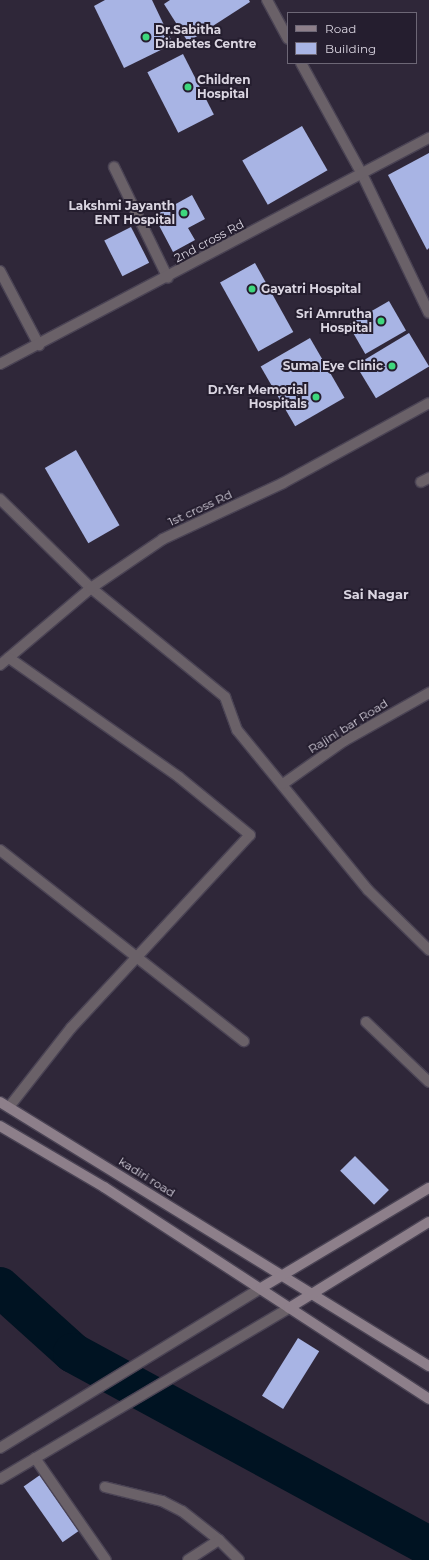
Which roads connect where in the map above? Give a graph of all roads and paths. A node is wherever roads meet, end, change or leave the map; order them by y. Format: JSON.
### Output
{"nodes":[{"id":1,"x":267,"y":0,"type":"edge"},
{"id":2,"x":287,"y":37,"type":"edge"},
{"id":3,"x":302,"y":64,"type":"edge"},
{"id":4,"x":429,"y":138,"type":"edge"},
{"id":5,"x":114,"y":167,"type":"dead end"},
{"id":6,"x":362,"y":174,"type":"junction"},
{"id":7,"x":0,"y":271,"type":"edge"},
{"id":8,"x":168,"y":278,"type":"junction"},
{"id":9,"x":429,"y":313,"type":"edge"},
{"id":10,"x":39,"y":345,"type":"junction"},
{"id":11,"x":0,"y":364,"type":"edge"},
{"id":12,"x":429,"y":403,"type":"edge"},
{"id":13,"x":0,"y":499,"type":"edge"},
{"id":14,"x":91,"y":588,"type":"junction"},
{"id":15,"x":9,"y":658,"type":"junction"},
{"id":16,"x":0,"y":665,"type":"edge"},
{"id":17,"x":429,"y":693,"type":"edge"},
{"id":18,"x":283,"y":784,"type":"junction"},
{"id":19,"x":0,"y":850,"type":"edge"},
{"id":20,"x":429,"y":950,"type":"edge"},
{"id":21,"x":136,"y":956,"type":"junction"},
{"id":22,"x":366,"y":1022,"type":"dead end"},
{"id":23,"x":244,"y":1041,"type":"dead end"},
{"id":24,"x":429,"y":1082,"type":"edge"},
{"id":25,"x":4,"y":1104,"type":"edge"},
{"id":26,"x":0,"y":1126,"type":"edge"},
{"id":27,"x":429,"y":1188,"type":"edge"},
{"id":28,"x":429,"y":1222,"type":"edge"},
{"id":29,"x":280,"y":1275,"type":"junction"},
{"id":30,"x":261,"y":1288,"type":"junction"},
{"id":31,"x":310,"y":1294,"type":"junction"},
{"id":32,"x":289,"y":1308,"type":"junction"},
{"id":33,"x":429,"y":1366,"type":"edge"},
{"id":34,"x":429,"y":1399,"type":"edge"},
{"id":35,"x":0,"y":1448,"type":"edge"},
{"id":36,"x":35,"y":1458,"type":"junction"},
{"id":37,"x":0,"y":1479,"type":"edge"},
{"id":38,"x":105,"y":1487,"type":"dead end"},
{"id":39,"x":219,"y":1540,"type":"junction"},
{"id":40,"x":106,"y":1560,"type":"edge"},
{"id":41,"x":188,"y":1560,"type":"edge"},
{"id":42,"x":238,"y":1560,"type":"edge"}],
"edges":[{"from":1,"to":2,"type":"street"},
{"from":3,"to":6,"type":"street"},
{"from":4,"to":6,"type":"street","name":"2nd cross Rd"},
{"from":5,"to":8,"type":"street"},
{"from":6,"to":8,"type":"street","name":"2nd cross Rd"},
{"from":6,"to":9,"type":"street"},
{"from":7,"to":10,"type":"street"},
{"from":8,"to":10,"type":"street","name":"2nd cross Rd"},
{"from":10,"to":11,"type":"street","name":"2nd cross Rd"},
{"from":12,"to":14,"type":"street","name":"1st cross Rd"},
{"from":13,"to":14,"type":"street"},
{"from":14,"to":15,"type":"street","name":"1st cross Rd"},
{"from":14,"to":18,"type":"street"},
{"from":15,"to":16,"type":"street","name":"1st cross Rd"},
{"from":15,"to":21,"type":"street"},
{"from":17,"to":18,"type":"street","name":"Rajini bar Road"},
{"from":18,"to":20,"type":"street"},
{"from":19,"to":21,"type":"street"},
{"from":21,"to":23,"type":"street"},
{"from":21,"to":25,"type":"street"},
{"from":22,"to":24,"type":"street"},
{"from":25,"to":29,"type":"main road","name":"kadiri road"},
{"from":26,"to":30,"type":"main road"},
{"from":27,"to":29,"type":"main road"},
{"from":28,"to":31,"type":"main road"},
{"from":29,"to":30,"type":"main road"},
{"from":29,"to":31,"type":"main road","name":"kadiri road"},
{"from":30,"to":32,"type":"main road"},
{"from":30,"to":35,"type":"street"},
{"from":31,"to":32,"type":"main road"},
{"from":31,"to":33,"type":"main road","name":"kadiri road"},
{"from":32,"to":34,"type":"main road"},
{"from":32,"to":36,"type":"street"},
{"from":36,"to":37,"type":"street"},
{"from":36,"to":40,"type":"street"},
{"from":38,"to":39,"type":"street"},
{"from":39,"to":41,"type":"street"},
{"from":39,"to":42,"type":"street"}]}
